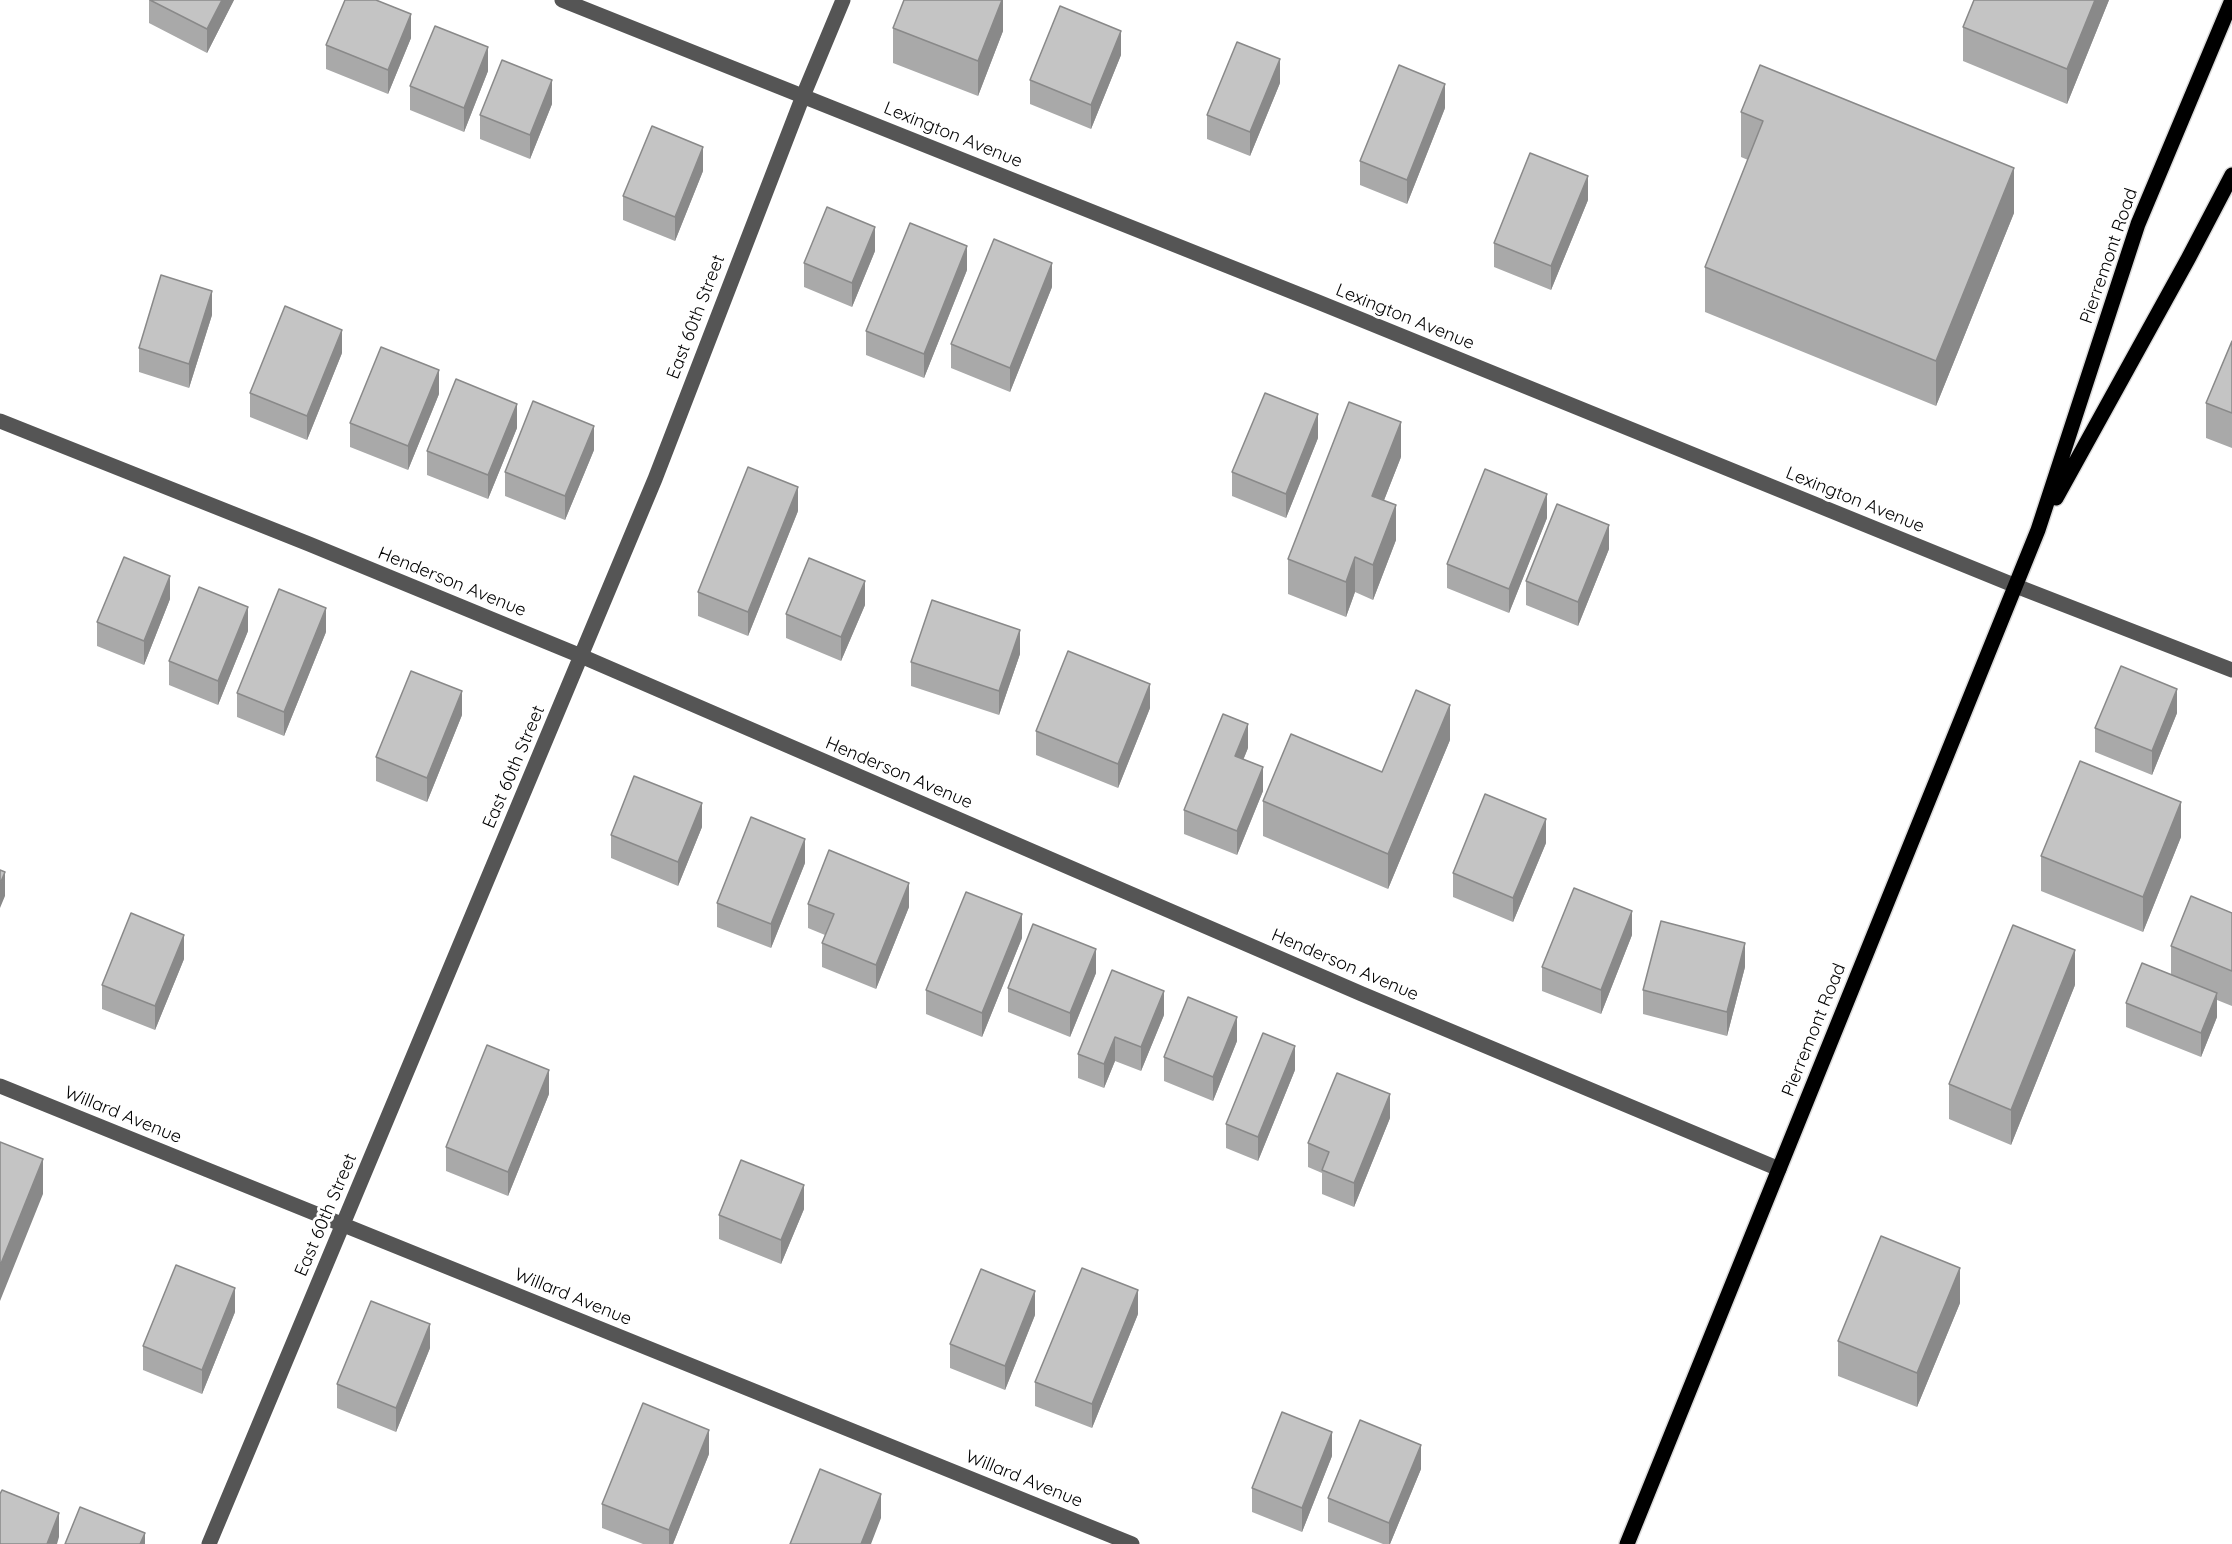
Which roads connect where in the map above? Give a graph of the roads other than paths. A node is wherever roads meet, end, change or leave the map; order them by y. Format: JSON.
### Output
{"nodes":[{"id":1,"x":562,"y":0,"type":"edge"},
{"id":2,"x":843,"y":0,"type":"edge"},
{"id":3,"x":2232,"y":0,"type":"edge"},
{"id":4,"x":803,"y":96,"type":"junction"},
{"id":5,"x":2232,"y":175,"type":"edge"},
{"id":6,"x":0,"y":421,"type":"edge"},
{"id":7,"x":2038,"y":530,"type":"junction"},
{"id":8,"x":2016,"y":586,"type":"junction"},
{"id":9,"x":581,"y":656,"type":"junction"},
{"id":10,"x":2232,"y":670,"type":"edge"},
{"id":11,"x":0,"y":1086,"type":"edge"},
{"id":12,"x":1779,"y":1169,"type":"junction"},
{"id":13,"x":342,"y":1225,"type":"junction"},
{"id":14,"x":209,"y":1544,"type":"edge"},
{"id":15,"x":1132,"y":1544,"type":"edge"},
{"id":16,"x":1627,"y":1544,"type":"edge"}],
"edges":[{"from":1,"to":4,"type":"street","name":"Lexington Avenue"},
{"from":2,"to":4,"type":"street","name":"East 60th Street"},
{"from":3,"to":7,"type":"main road","name":"Pierremont Road"},
{"from":4,"to":8,"type":"street","name":"Lexington Avenue"},
{"from":4,"to":9,"type":"street","name":"East 60th Street"},
{"from":5,"to":7,"type":"main road","name":"Pierremont Road"},
{"from":6,"to":9,"type":"street","name":"Henderson Avenue"},
{"from":7,"to":8,"type":"main road","name":"Pierremont Road"},
{"from":8,"to":10,"type":"street","name":"Lexington Avenue"},
{"from":8,"to":12,"type":"main road","name":"Pierremont Road"},
{"from":9,"to":12,"type":"street","name":"Henderson Avenue"},
{"from":9,"to":13,"type":"street","name":"East 60th Street"},
{"from":11,"to":13,"type":"street","name":"Willard Avenue"},
{"from":12,"to":16,"type":"main road","name":"Pierremont Road"},
{"from":13,"to":14,"type":"street","name":"East 60th Street"},
{"from":13,"to":15,"type":"street","name":"Willard Avenue"}]}
